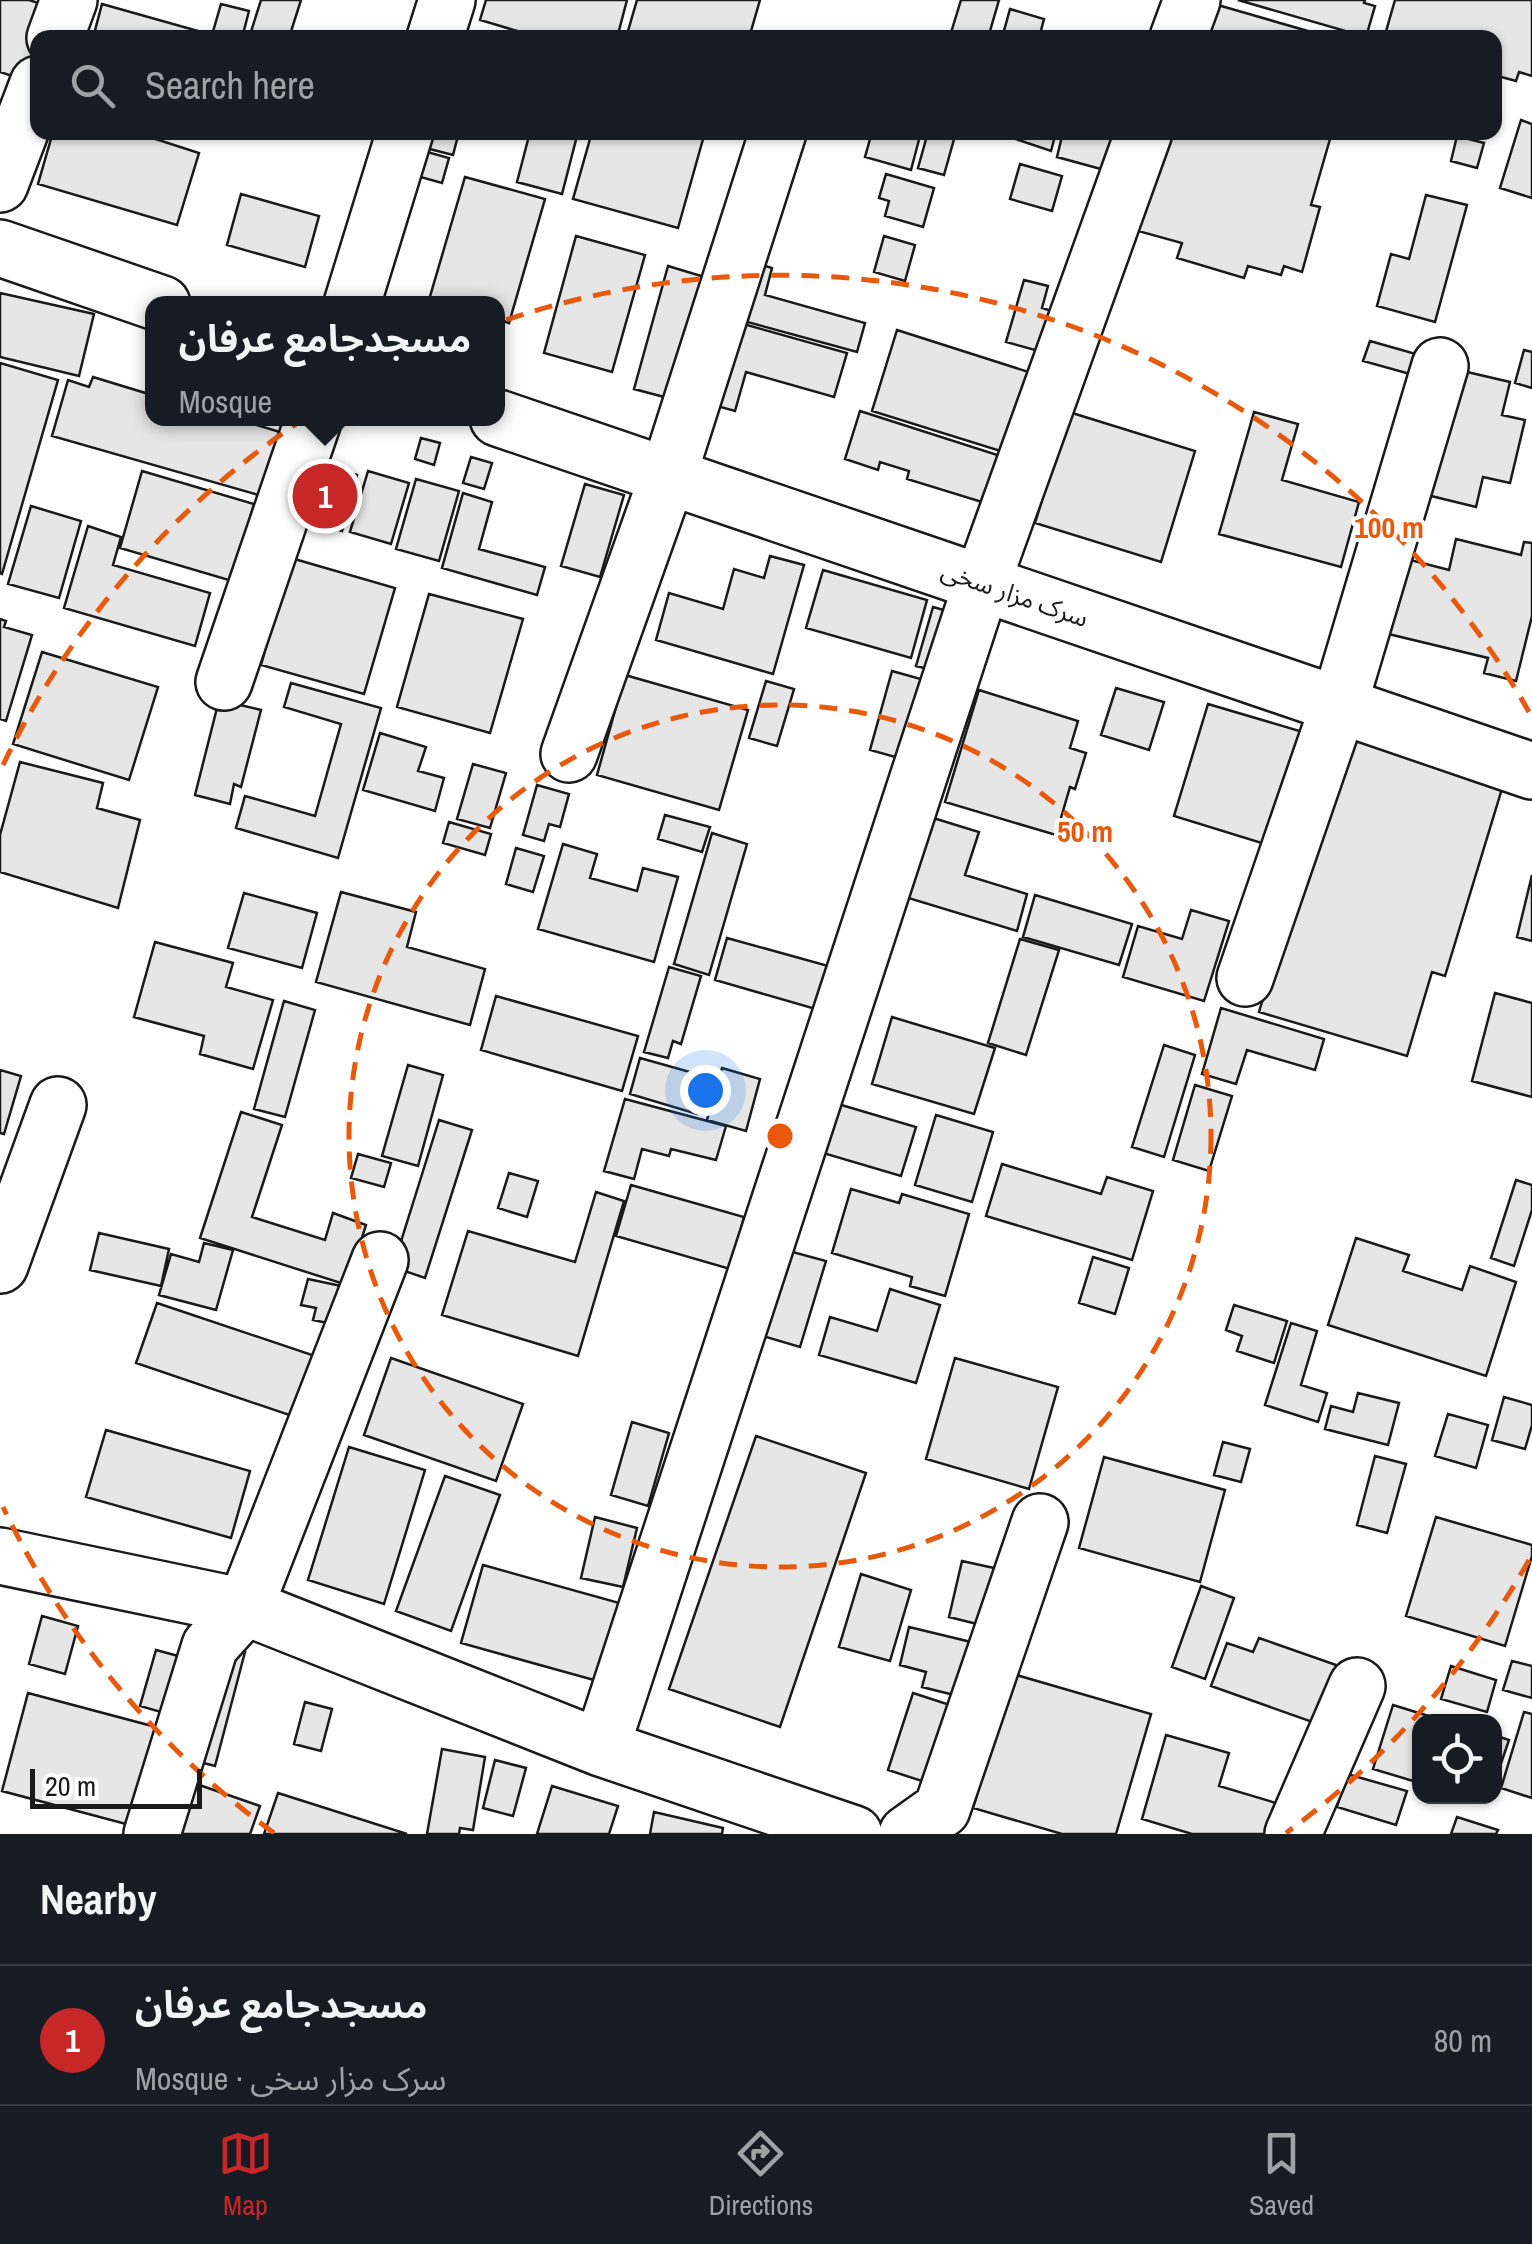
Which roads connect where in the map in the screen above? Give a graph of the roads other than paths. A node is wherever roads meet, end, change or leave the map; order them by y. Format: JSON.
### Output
{"nodes":[{"id":1,"x":70,"y":0,"type":"edge"},
{"id":2,"x":447,"y":0,"type":"edge"},
{"id":3,"x":1192,"y":0,"type":"edge"},
{"id":4,"x":58,"y":30,"type":"edge"},
{"id":5,"x":438,"y":30,"type":"edge"},
{"id":6,"x":1181,"y":30,"type":"edge"},
{"id":7,"x":30,"y":105,"type":"edge"},
{"id":8,"x":403,"y":140,"type":"edge"},
{"id":9,"x":775,"y":140,"type":"edge"},
{"id":10,"x":1141,"y":140,"type":"edge"},
{"id":11,"x":0,"y":184,"type":"edge"},
{"id":12,"x":0,"y":248,"type":"edge"},
{"id":13,"x":355,"y":296,"type":"edge"},
{"id":14,"x":145,"y":298,"type":"edge"},
{"id":15,"x":1440,"y":366,"type":"dead end"},
{"id":16,"x":505,"y":420,"type":"edge"},
{"id":17,"x":311,"y":426,"type":"edge"},
{"id":18,"x":668,"y":476,"type":"junction"},
{"id":19,"x":982,"y":583,"type":"junction"},
{"id":20,"x":224,"y":682,"type":"dead end"},
{"id":21,"x":1339,"y":705,"type":"junction"},
{"id":22,"x":569,"y":754,"type":"dead end"},
{"id":23,"x":1532,"y":771,"type":"edge"},
{"id":24,"x":1245,"y":978,"type":"dead end"},
{"id":25,"x":58,"y":1105,"type":"dead end"},
{"id":26,"x":380,"y":1260,"type":"dead end"},
{"id":27,"x":0,"y":1265,"type":"edge"},
{"id":28,"x":1040,"y":1522,"type":"dead end"},
{"id":29,"x":0,"y":1556,"type":"edge"},
{"id":30,"x":244,"y":1607,"type":"junction"},
{"id":31,"x":1357,"y":1686,"type":"dead end"},
{"id":32,"x":601,"y":1748,"type":"junction"},
{"id":33,"x":152,"y":1834,"type":"edge"},
{"id":34,"x":854,"y":1834,"type":"edge"},
{"id":35,"x":907,"y":1834,"type":"edge"},
{"id":36,"x":1294,"y":1834,"type":"edge"}],
"edges":[{"from":1,"to":4,"type":"street"},
{"from":2,"to":5,"type":"street"},
{"from":3,"to":6,"type":"street"},
{"from":7,"to":11,"type":"street"},
{"from":8,"to":13,"type":"street"},
{"from":9,"to":18,"type":"street"},
{"from":10,"to":19,"type":"street"},
{"from":12,"to":14,"type":"street"},
{"from":15,"to":21,"type":"street"},
{"from":16,"to":18,"type":"street","name":"سرک مزار سخی"},
{"from":17,"to":20,"type":"street"},
{"from":18,"to":19,"type":"street","name":"سرک مزار سخی"},
{"from":18,"to":22,"type":"street"},
{"from":19,"to":21,"type":"street","name":"سرک مزار سخی"},
{"from":19,"to":32,"type":"street"},
{"from":21,"to":23,"type":"street","name":"سرک مزار سخی"},
{"from":21,"to":24,"type":"street"},
{"from":25,"to":27,"type":"street"},
{"from":26,"to":30,"type":"street"},
{"from":28,"to":35,"type":"street"},
{"from":29,"to":30,"type":"street"},
{"from":30,"to":32,"type":"street"},
{"from":30,"to":33,"type":"street"},
{"from":31,"to":36,"type":"street"},
{"from":32,"to":34,"type":"street"}]}
